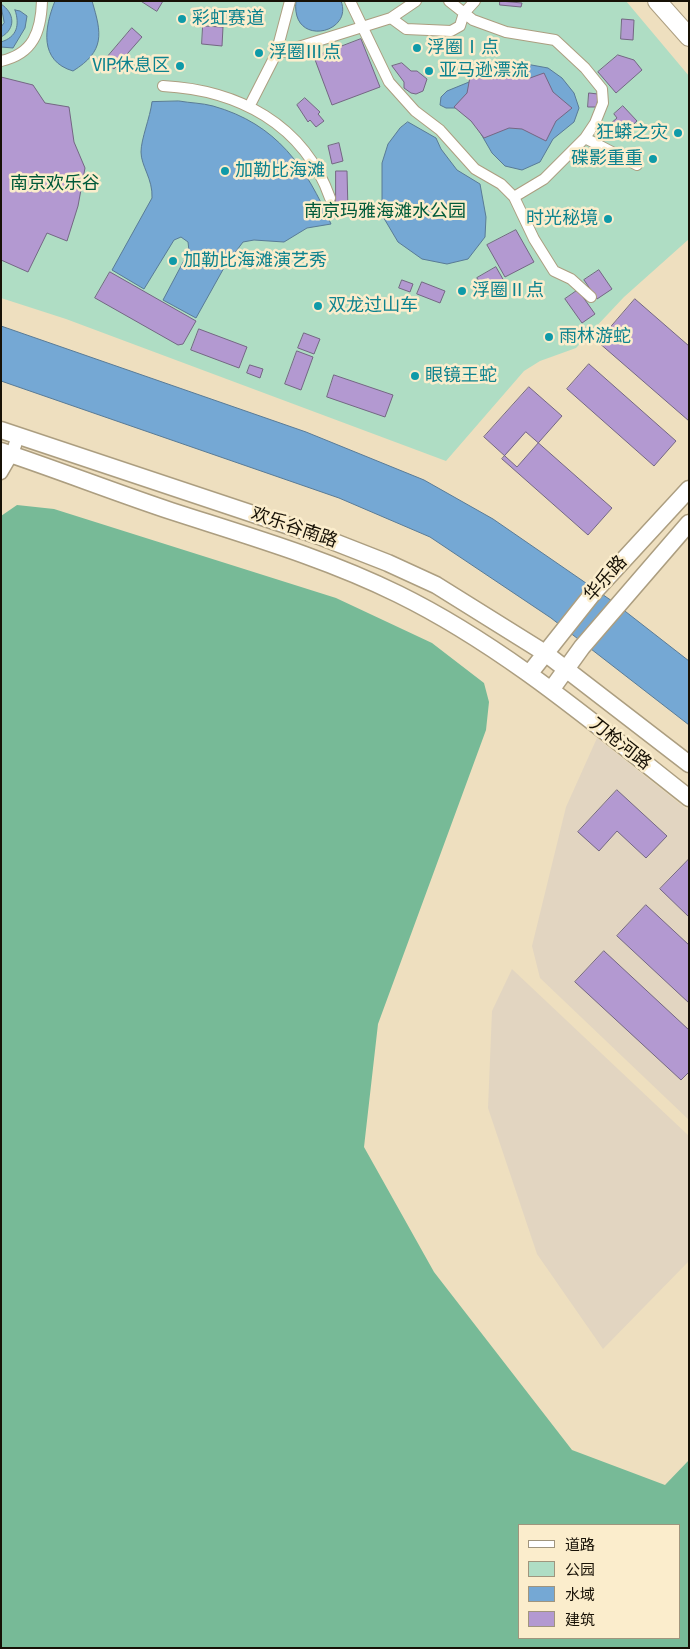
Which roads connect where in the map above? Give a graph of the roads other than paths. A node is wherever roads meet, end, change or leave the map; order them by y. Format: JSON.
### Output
{"nodes":[{"id":1,"x":42,"y":1,"type":"edge"},
{"id":2,"x":290,"y":1,"type":"edge"},
{"id":3,"x":350,"y":1,"type":"edge"},
{"id":4,"x":416,"y":1,"type":"edge"},
{"id":5,"x":449,"y":1,"type":"edge"},
{"id":6,"x":474,"y":1,"type":"edge"},
{"id":7,"x":657,"y":1,"type":"edge"},
{"id":8,"x":464,"y":13,"type":"junction"},
{"id":9,"x":391,"y":18,"type":"junction"},
{"id":10,"x":364,"y":25,"type":"junction"},
{"id":11,"x":689,"y":38,"type":"edge"},
{"id":12,"x":276,"y":54,"type":"junction"},
{"id":13,"x":1,"y":61,"type":"edge"},
{"id":14,"x":163,"y":86,"type":"dead end"},
{"id":15,"x":250,"y":105,"type":"junction"},
{"id":16,"x":585,"y":138,"type":"junction"},
{"id":17,"x":637,"y":165,"type":"dead end"},
{"id":18,"x":514,"y":197,"type":"junction"},
{"id":19,"x":330,"y":198,"type":"dead end"},
{"id":20,"x":591,"y":297,"type":"dead end"},
{"id":21,"x":1,"y":430,"type":"edge"},
{"id":22,"x":18,"y":436,"type":"junction"},
{"id":23,"x":7,"y":453,"type":"edge"},
{"id":24,"x":1,"y":473,"type":"edge"},
{"id":25,"x":689,"y":489,"type":"edge"},
{"id":26,"x":689,"y":523,"type":"edge"},
{"id":27,"x":545,"y":652,"type":"junction"},
{"id":28,"x":567,"y":670,"type":"junction"},
{"id":29,"x":529,"y":674,"type":"junction"},
{"id":30,"x":551,"y":690,"type":"junction"},
{"id":31,"x":651,"y":734,"type":"junction"},
{"id":32,"x":635,"y":756,"type":"junction"},
{"id":33,"x":689,"y":764,"type":"edge"},
{"id":34,"x":689,"y":798,"type":"edge"}],
"edges":[{"from":1,"to":13,"type":"street"},
{"from":2,"to":12,"type":"street"},
{"from":3,"to":10,"type":"street"},
{"from":4,"to":9,"type":"street"},
{"from":5,"to":8,"type":"street"},
{"from":6,"to":8,"type":"street"},
{"from":7,"to":11,"type":"main road"},
{"from":8,"to":9,"type":"street"},
{"from":8,"to":16,"type":"street"},
{"from":9,"to":10,"type":"street"},
{"from":10,"to":12,"type":"street"},
{"from":10,"to":18,"type":"street"},
{"from":12,"to":15,"type":"street"},
{"from":14,"to":15,"type":"street"},
{"from":15,"to":19,"type":"street"},
{"from":16,"to":17,"type":"street"},
{"from":16,"to":18,"type":"street"},
{"from":18,"to":20,"type":"street"},
{"from":21,"to":22,"type":"street","name":"欢乐谷南路"},
{"from":22,"to":23,"type":"street"},
{"from":22,"to":27,"type":"street","name":"欢乐谷南路"},
{"from":23,"to":24,"type":"street"},
{"from":23,"to":29,"type":"street","name":"欢乐谷南路"},
{"from":25,"to":27,"type":"street","name":"华乐路"},
{"from":26,"to":28,"type":"street","name":"华乐路"},
{"from":27,"to":28,"type":"street","name":"欢乐谷南路"},
{"from":27,"to":29,"type":"street","name":"华乐路"},
{"from":28,"to":30,"type":"street","name":"华乐路"},
{"from":28,"to":31,"type":"street","name":"刀枪河路"},
{"from":29,"to":30,"type":"street","name":"欢乐谷南路"},
{"from":30,"to":32,"type":"street","name":"刀枪河路"},
{"from":31,"to":32,"type":"street"},
{"from":31,"to":33,"type":"street","name":"刀枪河路"},
{"from":32,"to":34,"type":"street","name":"刀枪河路"}]}
